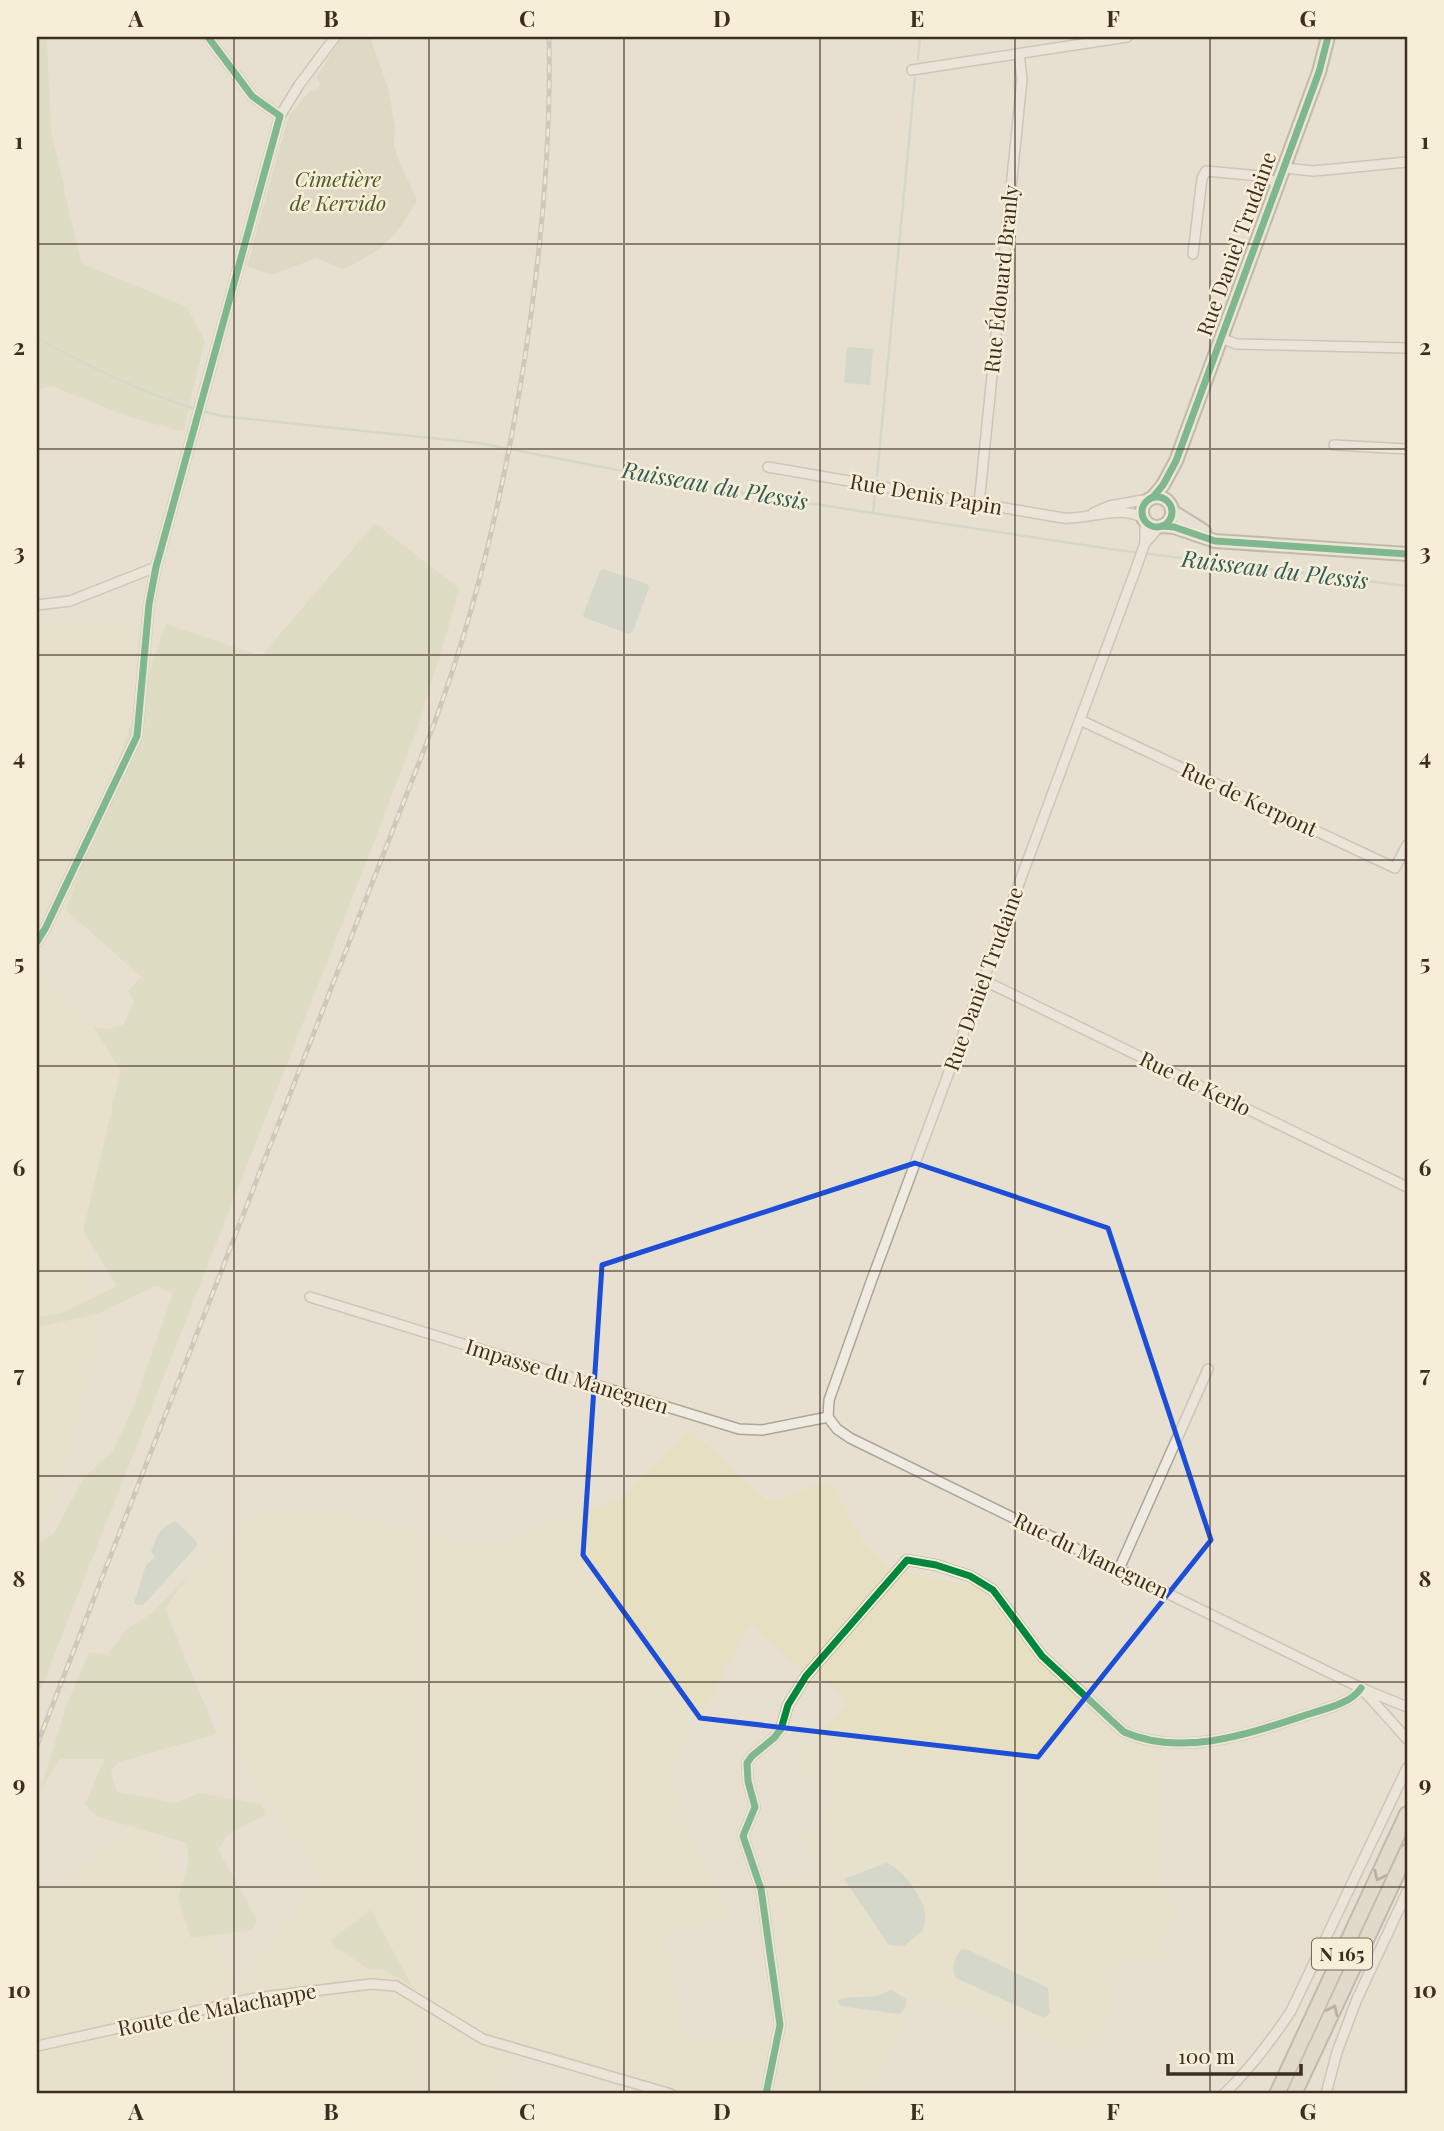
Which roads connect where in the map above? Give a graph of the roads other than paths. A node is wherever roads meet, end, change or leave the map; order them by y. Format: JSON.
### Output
{"nodes":[{"id":1,"x":208,"y":37,"type":"edge"},
{"id":2,"x":334,"y":37,"type":"edge"},
{"id":3,"x":1127,"y":37,"type":"edge"},
{"id":4,"x":1328,"y":37,"type":"edge"},
{"id":5,"x":1019,"y":54,"type":"junction"},
{"id":6,"x":912,"y":70,"type":"dead end"},
{"id":7,"x":280,"y":116,"type":"junction"},
{"id":8,"x":1407,"y":162,"type":"edge"},
{"id":9,"x":1284,"y":168,"type":"junction"},
{"id":10,"x":1279,"y":183,"type":"junction"},
{"id":11,"x":1193,"y":254,"type":"dead end"},
{"id":12,"x":1221,"y":338,"type":"junction"},
{"id":13,"x":1407,"y":348,"type":"edge"},
{"id":14,"x":1334,"y":445,"type":"dead end"},
{"id":15,"x":1407,"y":449,"type":"edge"},
{"id":16,"x":1176,"y":461,"type":"junction"},
{"id":17,"x":768,"y":467,"type":"dead end"},
{"id":18,"x":1151,"y":498,"type":"junction"},
{"id":19,"x":979,"y":503,"type":"junction"},
{"id":20,"x":1171,"y":508,"type":"junction"},
{"id":21,"x":1085,"y":517,"type":"junction"},
{"id":22,"x":1144,"y":520,"type":"junction"},
{"id":23,"x":1160,"y":527,"type":"junction"},
{"id":24,"x":1241,"y":541,"type":"junction"},
{"id":25,"x":1145,"y":543,"type":"junction"},
{"id":26,"x":1407,"y":554,"type":"edge"},
{"id":27,"x":156,"y":567,"type":"junction"},
{"id":28,"x":37,"y":605,"type":"edge"},
{"id":29,"x":1080,"y":720,"type":"junction"},
{"id":30,"x":1407,"y":845,"type":"edge"},
{"id":31,"x":37,"y":942,"type":"edge"},
{"id":32,"x":983,"y":980,"type":"junction"},
{"id":33,"x":1407,"y":1187,"type":"edge"},
{"id":34,"x":310,"y":1297,"type":"dead end"},
{"id":35,"x":1208,"y":1369,"type":"dead end"},
{"id":36,"x":828,"y":1417,"type":"junction"},
{"id":37,"x":1119,"y":1569,"type":"junction"},
{"id":38,"x":1361,"y":1688,"type":"junction"},
{"id":39,"x":1407,"y":1707,"type":"edge"},
{"id":40,"x":1407,"y":1739,"type":"edge"},
{"id":41,"x":1407,"y":1768,"type":"edge"},
{"id":42,"x":1407,"y":1814,"type":"edge"},
{"id":43,"x":1407,"y":1852,"type":"edge"},
{"id":44,"x":1407,"y":1892,"type":"edge"},
{"id":45,"x":37,"y":2046,"type":"edge"},
{"id":46,"x":671,"y":2094,"type":"edge"},
{"id":47,"x":766,"y":2094,"type":"edge"},
{"id":48,"x":1224,"y":2094,"type":"edge"},
{"id":49,"x":1277,"y":2094,"type":"edge"},
{"id":50,"x":1294,"y":2094,"type":"edge"},
{"id":51,"x":1325,"y":2094,"type":"edge"}],
"edges":[{"from":1,"to":7,"type":"street"},
{"from":2,"to":7,"type":"street"},
{"from":3,"to":5,"type":"street"},
{"from":4,"to":9,"type":"main road","name":"Rue Daniel Trudaine"},
{"from":5,"to":6,"type":"street"},
{"from":5,"to":19,"type":"street","name":"Rue Édouard Branly"},
{"from":7,"to":27,"type":"street"},
{"from":8,"to":9,"type":"street"},
{"from":9,"to":10,"type":"main road","name":"Rue Daniel Trudaine"},
{"from":10,"to":11,"type":"street"},
{"from":10,"to":12,"type":"main road","name":"Rue Daniel Trudaine"},
{"from":12,"to":13,"type":"street"},
{"from":12,"to":16,"type":"main road","name":"Rue Daniel Trudaine"},
{"from":14,"to":15,"type":"street"},
{"from":16,"to":18,"type":"main road","name":"Rue Daniel Trudaine"},
{"from":16,"to":20,"type":"main road","name":"Rue Daniel Trudaine"},
{"from":17,"to":19,"type":"street","name":"Rue Denis Papin"},
{"from":18,"to":20,"type":"main road"},
{"from":18,"to":21,"type":"street","name":"Rue Denis Papin"},
{"from":18,"to":22,"type":"main road"},
{"from":19,"to":21,"type":"street","name":"Rue Denis Papin"},
{"from":20,"to":23,"type":"main road"},
{"from":20,"to":24,"type":"main road"},
{"from":21,"to":22,"type":"street","name":"Rue Denis Papin"},
{"from":22,"to":23,"type":"main road"},
{"from":22,"to":25,"type":"street","name":"Rue Daniel Trudaine"},
{"from":23,"to":24,"type":"main road"},
{"from":23,"to":25,"type":"street","name":"Rue Daniel Trudaine"},
{"from":24,"to":26,"type":"main road"},
{"from":25,"to":29,"type":"street","name":"Rue Daniel Trudaine"},
{"from":27,"to":28,"type":"street"},
{"from":27,"to":31,"type":"street"},
{"from":29,"to":30,"type":"street","name":"Rue de Kerpont"},
{"from":29,"to":32,"type":"street","name":"Rue Daniel Trudaine"},
{"from":32,"to":33,"type":"street","name":"Rue de Kerlo"},
{"from":32,"to":36,"type":"street","name":"Rue Daniel Trudaine"},
{"from":34,"to":36,"type":"street","name":"Impasse du Maneguen"},
{"from":35,"to":37,"type":"street"},
{"from":36,"to":37,"type":"street","name":"Rue du Maneguen"},
{"from":37,"to":38,"type":"street","name":"Rue du Maneguen"},
{"from":38,"to":39,"type":"street","name":"Rue du Maneguen"},
{"from":38,"to":40,"type":"street","name":"Rue du Maneguen"},
{"from":38,"to":47,"type":"street"},
{"from":41,"to":48,"type":"street"},
{"from":42,"to":49,"type":"highway","number":"N 165","one_way":true},
{"from":50,"to":43,"type":"highway","number":"N 165","one_way":true},
{"from":44,"to":51,"type":"street"},
{"from":45,"to":46,"type":"street","name":"Route de Malachappe"}]}
